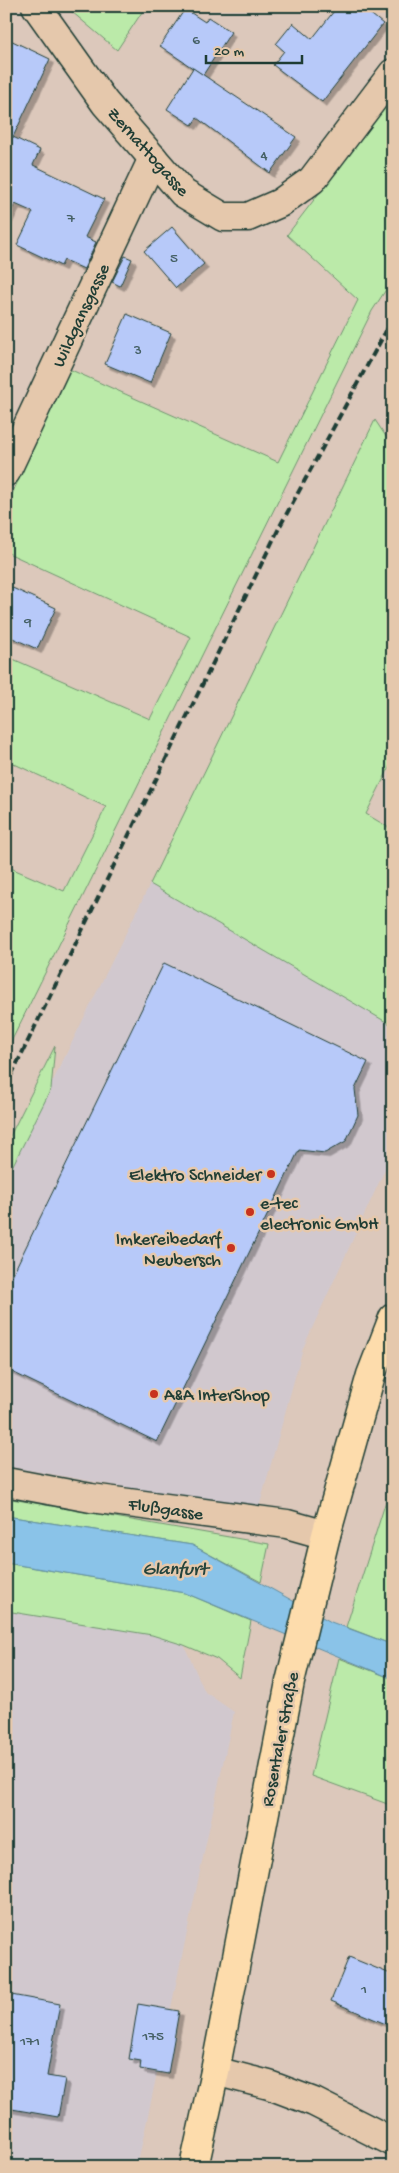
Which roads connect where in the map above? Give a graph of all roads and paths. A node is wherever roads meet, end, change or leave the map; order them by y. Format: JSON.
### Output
{"nodes":[{"id":1,"x":36,"y":6,"type":"edge"},
{"id":2,"x":393,"y":73,"type":"edge"},
{"id":3,"x":154,"y":158,"type":"junction"},
{"id":4,"x":6,"y":472,"type":"edge"},
{"id":5,"x":393,"y":1318,"type":"edge"},
{"id":6,"x":382,"y":1369,"type":"edge"},
{"id":7,"x":6,"y":1482,"type":"edge"},
{"id":8,"x":326,"y":1535,"type":"junction"},
{"id":9,"x":215,"y":2071,"type":"junction"},
{"id":10,"x":393,"y":2142,"type":"edge"},
{"id":11,"x":194,"y":2167,"type":"edge"}],
"edges":[{"from":1,"to":3,"type":"street","name":"Zernattogasse"},
{"from":2,"to":3,"type":"street","name":"Zernattogasse"},
{"from":3,"to":4,"type":"street","name":"Wildgansgasse"},
{"from":5,"to":6,"type":"main road","name":"Rosentaler Straße"},
{"from":6,"to":8,"type":"main road","name":"Rosentaler Straße"},
{"from":7,"to":8,"type":"street","name":"Flußgasse"},
{"from":8,"to":9,"type":"main road","name":"Rosentaler Straße"},
{"from":9,"to":10,"type":"street"},
{"from":9,"to":11,"type":"main road","name":"Rosentaler Straße"}]}
